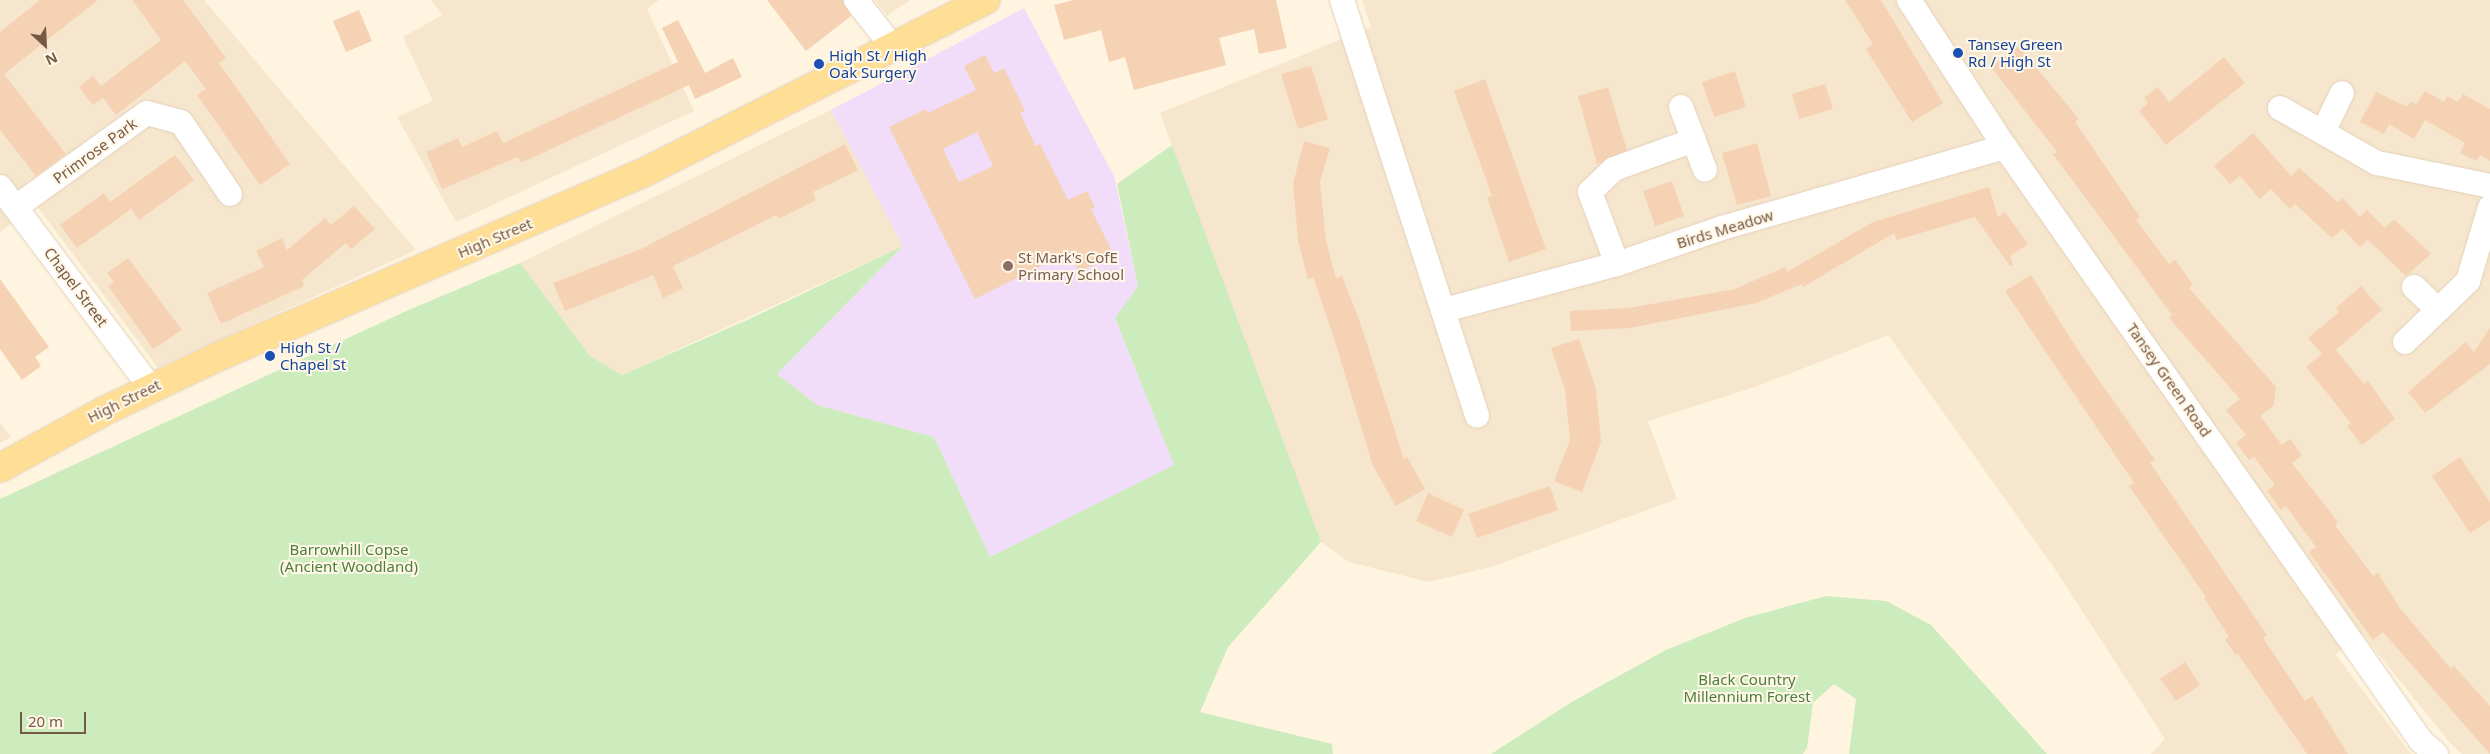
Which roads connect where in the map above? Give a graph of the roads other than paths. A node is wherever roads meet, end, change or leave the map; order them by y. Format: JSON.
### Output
{"nodes":[{"id":1,"x":856,"y":0,"type":"edge"},
{"id":2,"x":986,"y":0,"type":"edge"},
{"id":3,"x":1342,"y":0,"type":"edge"},
{"id":4,"x":1909,"y":0,"type":"edge"},
{"id":5,"x":892,"y":45,"type":"junction"},
{"id":6,"x":2342,"y":93,"type":"dead end"},
{"id":7,"x":1681,"y":107,"type":"dead end"},
{"id":8,"x":2280,"y":108,"type":"dead end"},
{"id":9,"x":2323,"y":132,"type":"junction"},
{"id":10,"x":1694,"y":140,"type":"junction"},
{"id":11,"x":2005,"y":147,"type":"junction"},
{"id":12,"x":1705,"y":170,"type":"dead end"},
{"id":13,"x":2490,"y":186,"type":"edge"},
{"id":14,"x":0,"y":187,"type":"edge"},
{"id":15,"x":230,"y":194,"type":"dead end"},
{"id":16,"x":16,"y":207,"type":"junction"},
{"id":17,"x":2490,"y":207,"type":"edge"},
{"id":18,"x":1617,"y":264,"type":"junction"},
{"id":19,"x":2414,"y":287,"type":"dead end"},
{"id":20,"x":1444,"y":310,"type":"junction"},
{"id":21,"x":2438,"y":310,"type":"junction"},
{"id":22,"x":2405,"y":342,"type":"dead end"},
{"id":23,"x":150,"y":388,"type":"junction"},
{"id":24,"x":1477,"y":416,"type":"dead end"},
{"id":25,"x":0,"y":468,"type":"edge"},
{"id":26,"x":2436,"y":754,"type":"edge"}],
"edges":[{"from":1,"to":5,"type":"street"},
{"from":2,"to":5,"type":"main road","name":"High Street"},
{"from":3,"to":20,"type":"street"},
{"from":4,"to":11,"type":"street","name":"Tansey Green Road"},
{"from":5,"to":23,"type":"main road","name":"High Street"},
{"from":6,"to":9,"type":"street"},
{"from":7,"to":10,"type":"street"},
{"from":8,"to":9,"type":"street"},
{"from":9,"to":13,"type":"street"},
{"from":10,"to":12,"type":"street"},
{"from":10,"to":18,"type":"street"},
{"from":11,"to":18,"type":"street","name":"Birds Meadow"},
{"from":11,"to":26,"type":"street","name":"Tansey Green Road"},
{"from":14,"to":16,"type":"street","name":"Chapel Street"},
{"from":15,"to":16,"type":"street","name":"Primrose Park"},
{"from":16,"to":23,"type":"street","name":"Chapel Street"},
{"from":17,"to":21,"type":"street"},
{"from":18,"to":20,"type":"street","name":"Birds Meadow"},
{"from":19,"to":21,"type":"street"},
{"from":20,"to":24,"type":"street"},
{"from":21,"to":22,"type":"street"},
{"from":23,"to":25,"type":"main road","name":"High Street"}]}
